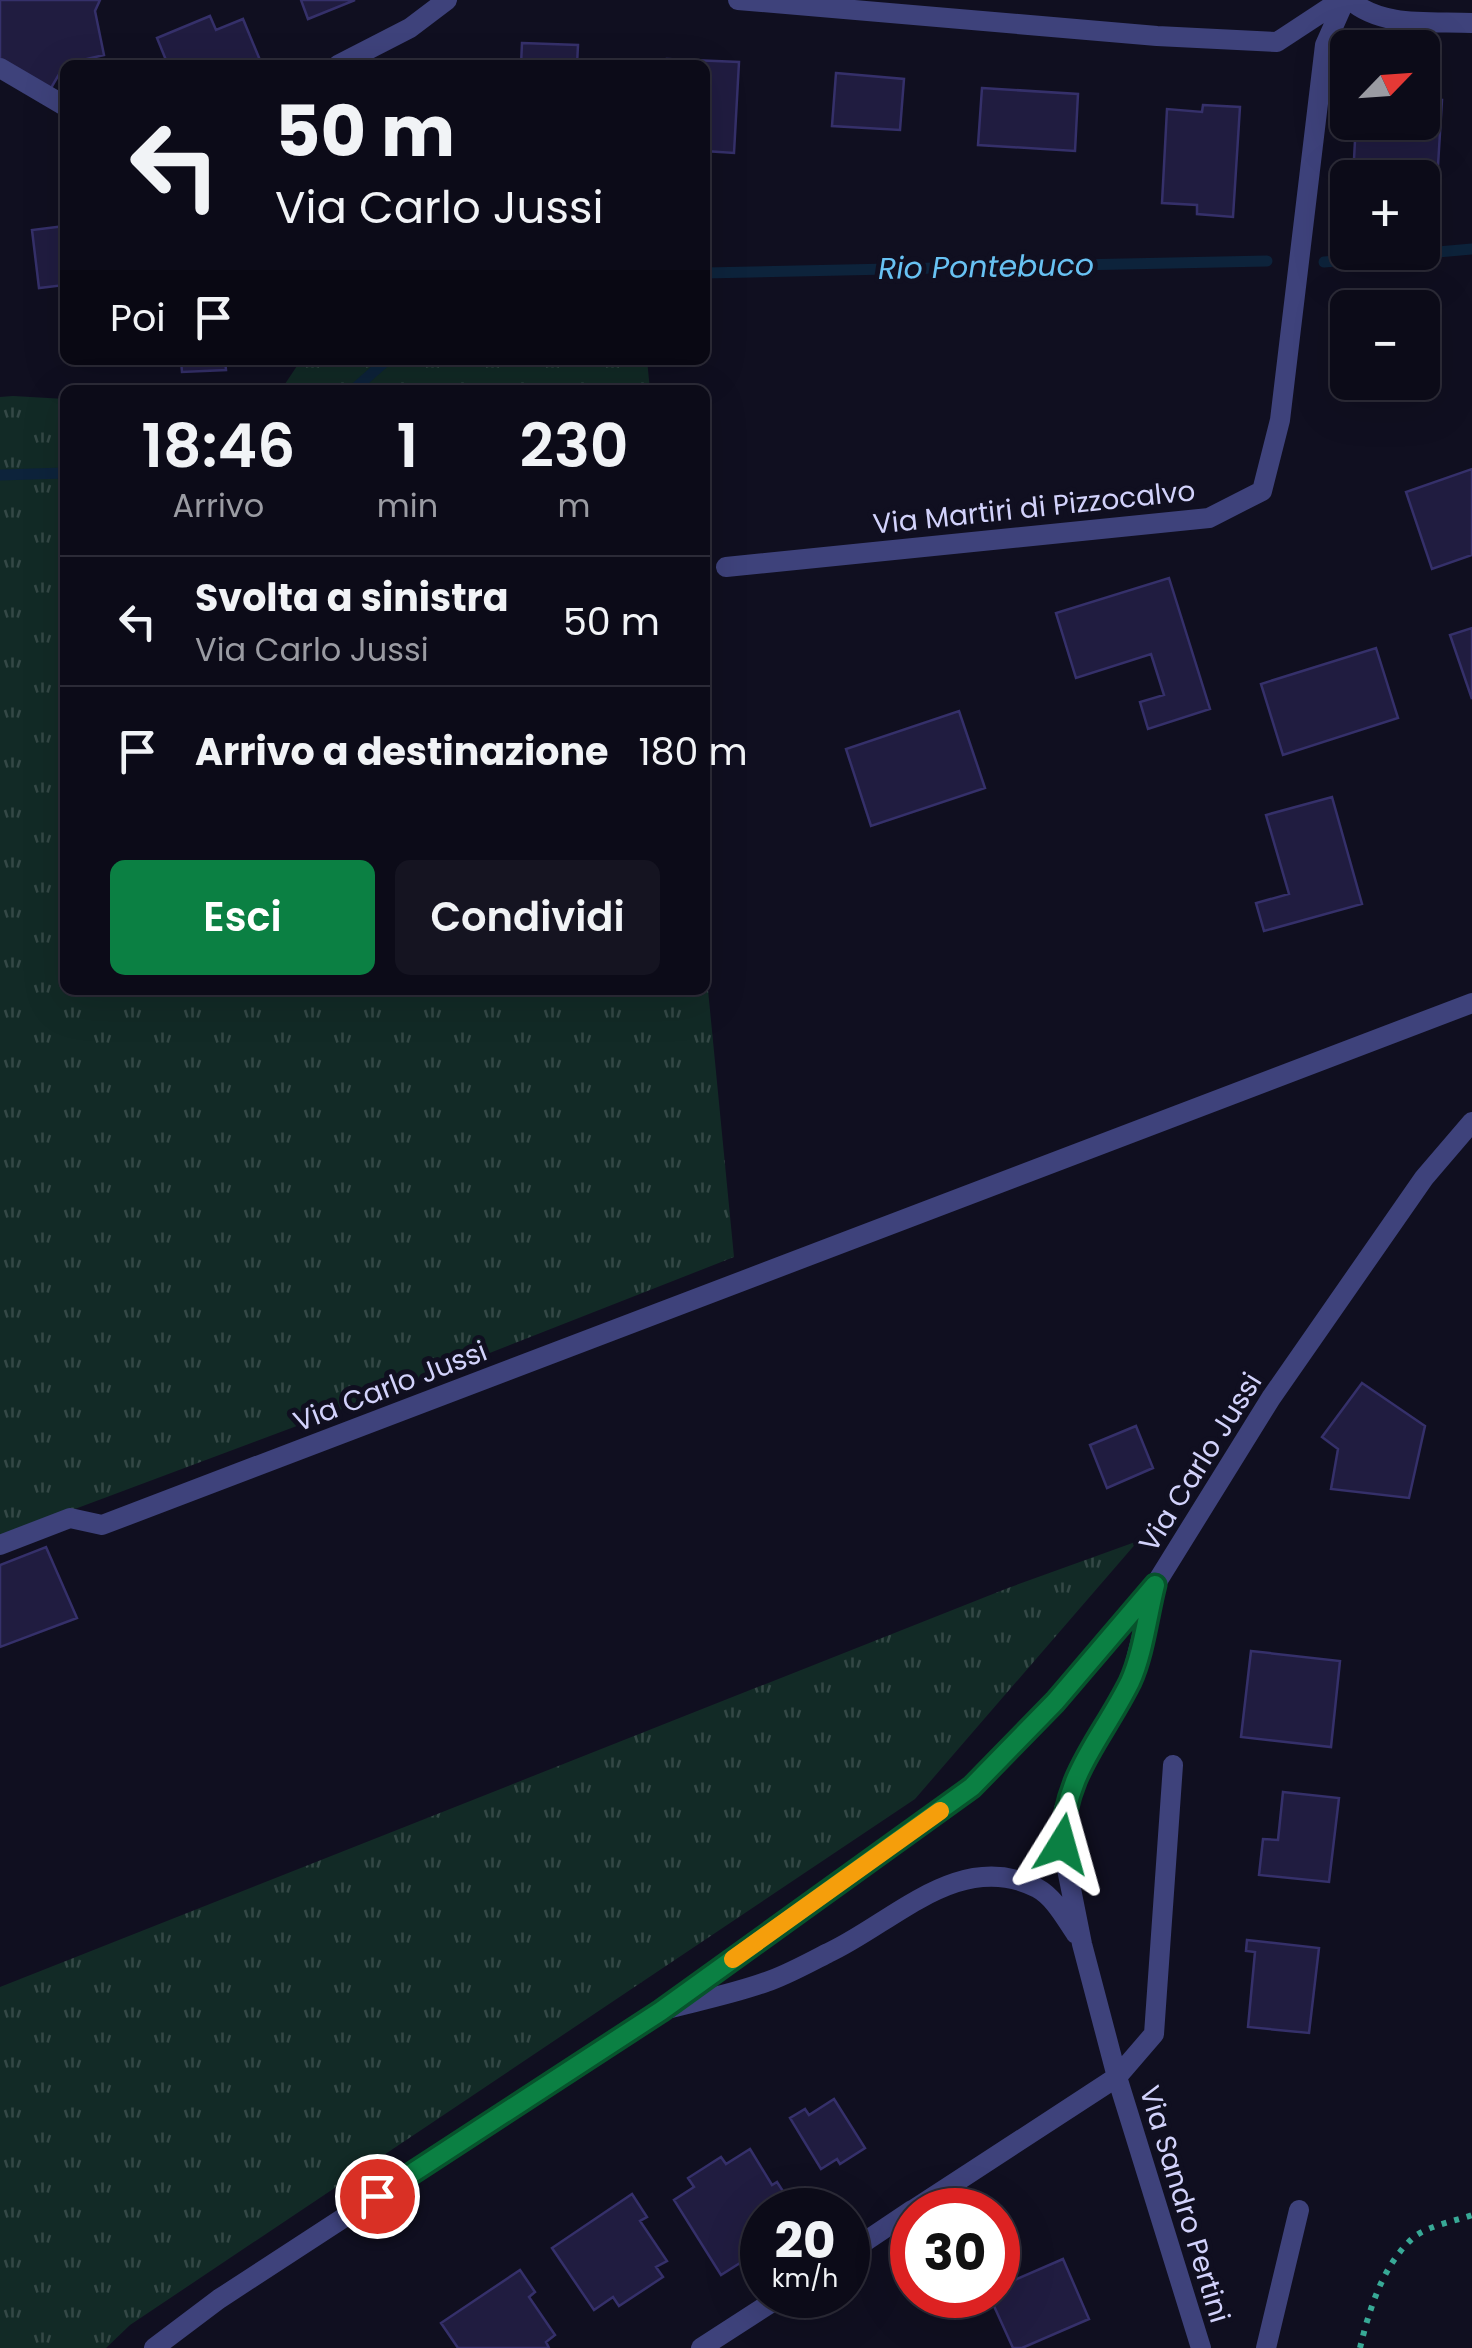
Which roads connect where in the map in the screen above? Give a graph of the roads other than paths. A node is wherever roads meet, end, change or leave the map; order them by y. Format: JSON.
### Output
{"nodes":[{"id":1,"x":447,"y":0,"type":"edge"},
{"id":2,"x":738,"y":0,"type":"edge"},
{"id":3,"x":1346,"y":0,"type":"edge"},
{"id":4,"x":1472,"y":23,"type":"edge"},
{"id":5,"x":348,"y":60,"type":"edge"},
{"id":6,"x":0,"y":68,"type":"edge"},
{"id":7,"x":60,"y":103,"type":"edge"},
{"id":8,"x":726,"y":566,"type":"dead end"},
{"id":9,"x":1472,"y":1003,"type":"edge"},
{"id":10,"x":1472,"y":1122,"type":"edge"},
{"id":11,"x":0,"y":1545,"type":"edge"},
{"id":12,"x":1155,"y":1585,"type":"junction"},
{"id":13,"x":1173,"y":1765,"type":"dead end"},
{"id":14,"x":1082,"y":1944,"type":"junction"},
{"id":15,"x":661,"y":2011,"type":"junction"},
{"id":16,"x":1118,"y":2076,"type":"junction"},
{"id":17,"x":947,"y":2188,"type":"edge"},
{"id":18,"x":1299,"y":2210,"type":"dead end"},
{"id":19,"x":748,"y":2318,"type":"edge"},
{"id":20,"x":154,"y":2348,"type":"edge"},
{"id":21,"x":702,"y":2348,"type":"edge"},
{"id":22,"x":1201,"y":2348,"type":"edge"},
{"id":23,"x":1266,"y":2348,"type":"edge"}],
"edges":[{"from":1,"to":5,"type":"street"},
{"from":2,"to":3,"type":"street"},
{"from":3,"to":4,"type":"street"},
{"from":3,"to":8,"type":"street","name":"Via Martiri di Pizzocalvo"},
{"from":6,"to":7,"type":"street"},
{"from":9,"to":11,"type":"street","name":"Via Carlo Jussi"},
{"from":10,"to":12,"type":"street","name":"Via Carlo Jussi"},
{"from":12,"to":14,"type":"street","name":"Via Sandro Pertini"},
{"from":12,"to":15,"type":"street","name":"Via Carlo Jussi"},
{"from":13,"to":16,"type":"street","name":"Via Sandro Pertini"},
{"from":14,"to":15,"type":"street","name":"Via Sandro Pertini"},
{"from":14,"to":16,"type":"street","name":"Via Sandro Pertini"},
{"from":15,"to":20,"type":"street","name":"Via Carlo Jussi"},
{"from":16,"to":17,"type":"street","name":"Via Sandro Pertini"},
{"from":16,"to":22,"type":"street","name":"Via Sandro Pertini"},
{"from":18,"to":23,"type":"street"},
{"from":19,"to":21,"type":"street"}]}
